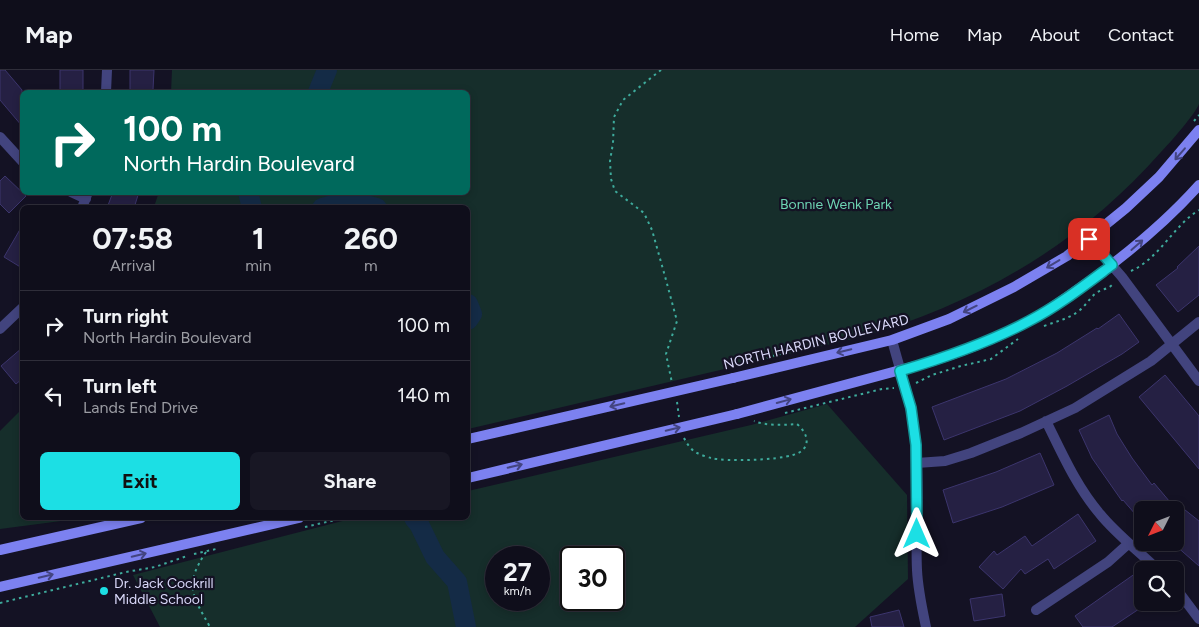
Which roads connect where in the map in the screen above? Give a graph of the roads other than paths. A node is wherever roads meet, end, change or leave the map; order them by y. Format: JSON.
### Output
{"nodes":[{"id":1,"x":107,"y":70,"type":"edge"},
{"id":2,"x":106,"y":90,"type":"edge"},
{"id":3,"x":1196,"y":126,"type":"edge"},
{"id":4,"x":0,"y":137,"type":"edge"},
{"id":5,"x":20,"y":159,"type":"edge"},
{"id":6,"x":1199,"y":184,"type":"edge"},
{"id":7,"x":1089,"y":239,"type":"junction"},
{"id":8,"x":1112,"y":265,"type":"junction"},
{"id":9,"x":20,"y":310,"type":"edge"},
{"id":10,"x":1199,"y":322,"type":"edge"},
{"id":11,"x":0,"y":330,"type":"edge"},
{"id":12,"x":892,"y":340,"type":"junction"},
{"id":13,"x":1171,"y":343,"type":"junction"},
{"id":14,"x":900,"y":371,"type":"junction"},
{"id":15,"x":1199,"y":381,"type":"edge"},
{"id":16,"x":1046,"y":421,"type":"junction"},
{"id":17,"x":470,"y":440,"type":"edge"},
{"id":18,"x":917,"y":463,"type":"junction"},
{"id":19,"x":470,"y":478,"type":"edge"},
{"id":20,"x":131,"y":520,"type":"edge"},
{"id":21,"x":290,"y":520,"type":"edge"},
{"id":22,"x":1128,"y":544,"type":"junction"},
{"id":23,"x":0,"y":550,"type":"edge"},
{"id":24,"x":1148,"y":561,"type":"edge"},
{"id":25,"x":0,"y":587,"type":"edge"},
{"id":26,"x":1184,"y":599,"type":"edge"},
{"id":27,"x":1036,"y":610,"type":"dead end"},
{"id":28,"x":1199,"y":619,"type":"edge"},
{"id":29,"x":926,"y":627,"type":"edge"}],
"edges":[{"from":1,"to":2,"type":"street"},
{"from":3,"to":7,"type":"main road","name":"NORTH HARDIN BOULEVARD","one_way":true},
{"from":4,"to":5,"type":"street"},
{"from":8,"to":6,"type":"main road","one_way":true},
{"from":7,"to":8,"type":"street"},
{"from":7,"to":12,"type":"main road","name":"NORTH HARDIN BOULEVARD","one_way":true},
{"from":8,"to":13,"type":"street"},
{"from":8,"to":14,"type":"main road"},
{"from":9,"to":11,"type":"street"},
{"from":10,"to":13,"type":"street"},
{"from":12,"to":14,"type":"street"},
{"from":12,"to":17,"type":"main road","name":"NORTH HARDIN BOULEVARD","one_way":true,"bridge":true},
{"from":13,"to":15,"type":"street"},
{"from":13,"to":16,"type":"street"},
{"from":14,"to":18,"type":"street"},
{"from":19,"to":14,"type":"main road","one_way":true,"bridge":true},
{"from":16,"to":18,"type":"street"},
{"from":16,"to":22,"type":"street"},
{"from":18,"to":29,"type":"street"},
{"from":20,"to":23,"type":"main road"},
{"from":25,"to":21,"type":"main road","one_way":true},
{"from":22,"to":24,"type":"street"},
{"from":22,"to":27,"type":"street"},
{"from":26,"to":28,"type":"street"}]}
